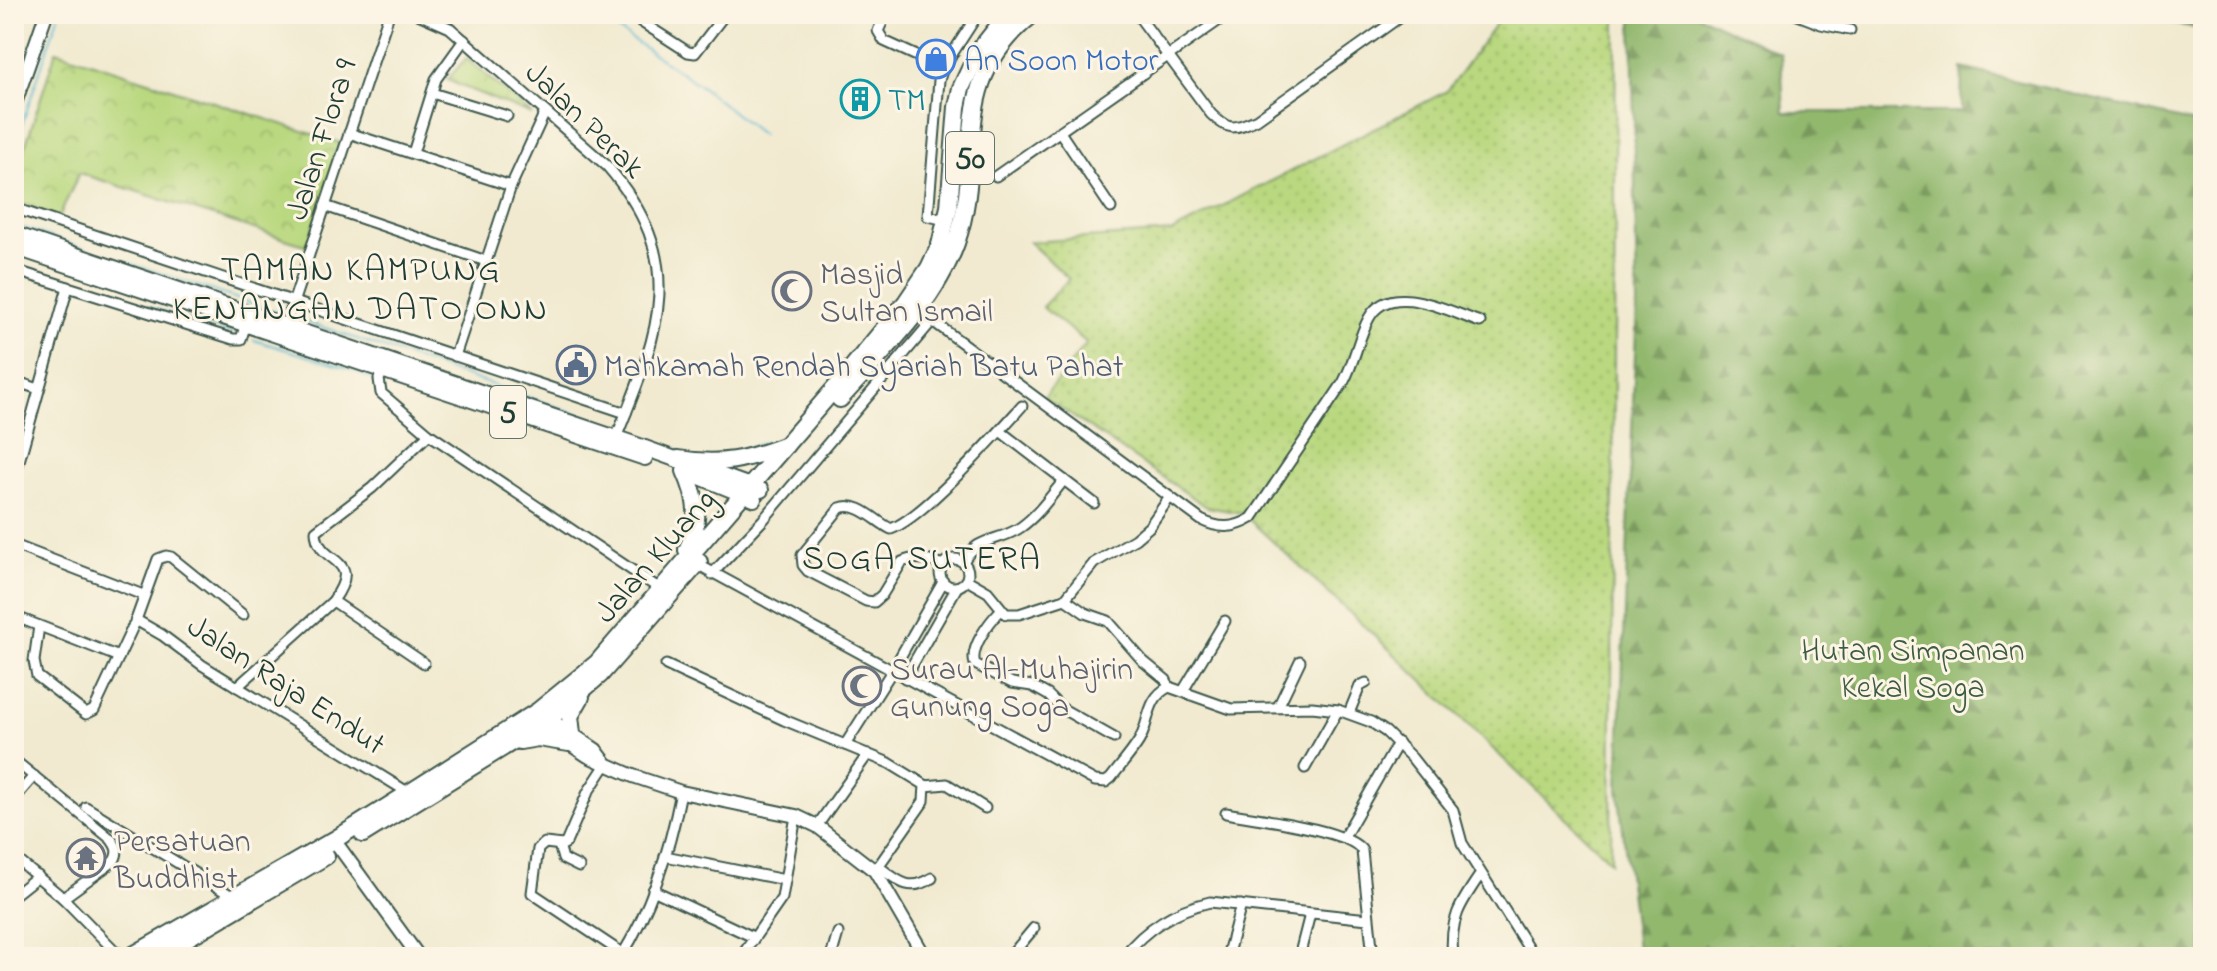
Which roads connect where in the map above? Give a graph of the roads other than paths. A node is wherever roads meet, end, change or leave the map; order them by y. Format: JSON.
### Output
{"nodes":[{"id":1,"x":46,"y":14,"type":"edge"},
{"id":2,"x":389,"y":14,"type":"edge"},
{"id":3,"x":418,"y":14,"type":"edge"},
{"id":4,"x":725,"y":14,"type":"edge"},
{"id":5,"x":978,"y":14,"type":"edge"},
{"id":6,"x":1007,"y":14,"type":"edge"},
{"id":7,"x":1033,"y":14,"type":"edge"},
{"id":8,"x":1137,"y":14,"type":"edge"},
{"id":9,"x":1228,"y":14,"type":"edge"},
{"id":10,"x":1404,"y":14,"type":"edge"},
{"id":11,"x":1795,"y":14,"type":"edge"},
{"id":12,"x":634,"y":15,"type":"edge"},
{"id":13,"x":883,"y":15,"type":"edge"},
{"id":14,"x":1850,"y":30,"type":"dead end"},
{"id":15,"x":464,"y":40,"type":"junction"},
{"id":16,"x":1168,"y":55,"type":"junction"},
{"id":17,"x":943,"y":68,"type":"junction"},
{"id":18,"x":432,"y":93,"type":"junction"},
{"id":19,"x":14,"y":106,"type":"edge"},
{"id":20,"x":545,"y":112,"type":"junction"},
{"id":21,"x":507,"y":116,"type":"dead end"},
{"id":22,"x":1060,"y":132,"type":"junction"},
{"id":23,"x":349,"y":133,"type":"junction"},
{"id":24,"x":413,"y":153,"type":"junction"},
{"id":25,"x":996,"y":176,"type":"dead end"},
{"id":26,"x":511,"y":186,"type":"junction"},
{"id":27,"x":325,"y":206,"type":"junction"},
{"id":28,"x":14,"y":208,"type":"edge"},
{"id":29,"x":1111,"y":208,"type":"dead end"},
{"id":30,"x":946,"y":220,"type":"junction"},
{"id":31,"x":14,"y":234,"type":"edge"},
{"id":32,"x":14,"y":247,"type":"edge"},
{"id":33,"x":486,"y":261,"type":"junction"},
{"id":34,"x":14,"y":270,"type":"edge"},
{"id":35,"x":68,"y":287,"type":"junction"},
{"id":36,"x":292,"y":303,"type":"junction"},
{"id":37,"x":912,"y":306,"type":"junction"},
{"id":38,"x":932,"y":321,"type":"junction"},
{"id":39,"x":1480,"y":322,"type":"dead end"},
{"id":40,"x":246,"y":324,"type":"junction"},
{"id":41,"x":283,"y":331,"type":"junction"},
{"id":42,"x":455,"y":356,"type":"junction"},
{"id":43,"x":382,"y":371,"type":"junction"},
{"id":44,"x":14,"y":381,"type":"edge"},
{"id":45,"x":39,"y":389,"type":"junction"},
{"id":46,"x":1022,"y":406,"type":"dead end"},
{"id":47,"x":626,"y":413,"type":"junction"},
{"id":48,"x":1000,"y":431,"type":"junction"},
{"id":49,"x":429,"y":434,"type":"junction"},
{"id":50,"x":616,"y":438,"type":"junction"},
{"id":51,"x":787,"y":444,"type":"junction"},
{"id":52,"x":16,"y":462,"type":"edge"},
{"id":53,"x":682,"y":465,"type":"junction"},
{"id":54,"x":14,"y":479,"type":"edge"},
{"id":55,"x":1064,"y":480,"type":"junction"},
{"id":56,"x":753,"y":492,"type":"junction"},
{"id":57,"x":1170,"y":497,"type":"junction"},
{"id":58,"x":1094,"y":503,"type":"dead end"},
{"id":59,"x":14,"y":545,"type":"edge"},
{"id":60,"x":963,"y":562,"type":"junction"},
{"id":61,"x":697,"y":564,"type":"junction"},
{"id":62,"x":943,"y":565,"type":"junction"},
{"id":63,"x":675,"y":572,"type":"junction"},
{"id":64,"x":712,"y":574,"type":"junction"},
{"id":65,"x":967,"y":580,"type":"junction"},
{"id":66,"x":943,"y":582,"type":"junction"},
{"id":67,"x":957,"y":587,"type":"junction"},
{"id":68,"x":660,"y":589,"type":"junction"},
{"id":69,"x":143,"y":595,"type":"junction"},
{"id":70,"x":1065,"y":599,"type":"junction"},
{"id":71,"x":333,"y":601,"type":"junction"},
{"id":72,"x":1001,"y":610,"type":"junction"},
{"id":73,"x":243,"y":615,"type":"dead end"},
{"id":74,"x":14,"y":616,"type":"edge"},
{"id":75,"x":136,"y":620,"type":"junction"},
{"id":76,"x":1225,"y":621,"type":"dead end"},
{"id":77,"x":39,"y":626,"type":"junction"},
{"id":78,"x":119,"y":657,"type":"junction"},
{"id":79,"x":1300,"y":661,"type":"dead end"},
{"id":80,"x":424,"y":663,"type":"dead end"},
{"id":81,"x":666,"y":665,"type":"dead end"},
{"id":82,"x":892,"y":671,"type":"junction"},
{"id":83,"x":600,"y":675,"type":"junction"},
{"id":84,"x":905,"y":678,"type":"junction"},
{"id":85,"x":1366,"y":683,"type":"dead end"},
{"id":86,"x":237,"y":687,"type":"junction"},
{"id":87,"x":1169,"y":687,"type":"junction"},
{"id":88,"x":1183,"y":691,"type":"junction"},
{"id":89,"x":1278,"y":707,"type":"junction"},
{"id":90,"x":1338,"y":710,"type":"junction"},
{"id":91,"x":1349,"y":713,"type":"junction"},
{"id":92,"x":539,"y":718,"type":"junction"},
{"id":93,"x":1114,"y":738,"type":"dead end"},
{"id":94,"x":570,"y":739,"type":"junction"},
{"id":95,"x":1398,"y":743,"type":"junction"},
{"id":96,"x":507,"y":745,"type":"junction"},
{"id":97,"x":845,"y":745,"type":"junction"},
{"id":98,"x":868,"y":754,"type":"junction"},
{"id":99,"x":14,"y":760,"type":"edge"},
{"id":100,"x":606,"y":763,"type":"junction"},
{"id":101,"x":1305,"y":768,"type":"dead end"},
{"id":102,"x":34,"y":776,"type":"junction"},
{"id":103,"x":925,"y":786,"type":"junction"},
{"id":104,"x":681,"y":792,"type":"junction"},
{"id":105,"x":409,"y":793,"type":"junction"},
{"id":106,"x":14,"y":799,"type":"edge"},
{"id":107,"x":86,"y":807,"type":"dead end"},
{"id":108,"x":985,"y":808,"type":"dead end"},
{"id":109,"x":1226,"y":813,"type":"dead end"},
{"id":110,"x":796,"y":816,"type":"junction"},
{"id":111,"x":817,"y":826,"type":"junction"},
{"id":112,"x":1344,"y":837,"type":"junction"},
{"id":113,"x":336,"y":844,"type":"junction"},
{"id":114,"x":559,"y":845,"type":"junction"},
{"id":115,"x":665,"y":856,"type":"junction"},
{"id":116,"x":14,"y":857,"type":"edge"},
{"id":117,"x":579,"y":867,"type":"dead end"},
{"id":118,"x":877,"y":869,"type":"junction"},
{"id":119,"x":1480,"y":875,"type":"junction"},
{"id":120,"x":38,"y":876,"type":"junction"},
{"id":121,"x":932,"y":878,"type":"dead end"},
{"id":122,"x":785,"y":880,"type":"junction"},
{"id":123,"x":653,"y":890,"type":"junction"},
{"id":124,"x":14,"y":895,"type":"edge"},
{"id":125,"x":232,"y":896,"type":"junction"},
{"id":126,"x":63,"y":898,"type":"junction"},
{"id":127,"x":1241,"y":905,"type":"junction"},
{"id":128,"x":1310,"y":914,"type":"junction"},
{"id":129,"x":1368,"y":919,"type":"junction"},
{"id":130,"x":1034,"y":928,"type":"dead end"},
{"id":131,"x":838,"y":933,"type":"dead end"},
{"id":132,"x":753,"y":937,"type":"junction"},
{"id":133,"x":107,"y":945,"type":"junction"},
{"id":134,"x":624,"y":956,"type":"edge"},
{"id":135,"x":743,"y":956,"type":"edge"},
{"id":136,"x":108,"y":957,"type":"edge"},
{"id":137,"x":130,"y":957,"type":"edge"},
{"id":138,"x":155,"y":957,"type":"edge"},
{"id":139,"x":419,"y":957,"type":"edge"},
{"id":140,"x":831,"y":957,"type":"edge"},
{"id":141,"x":925,"y":957,"type":"edge"},
{"id":142,"x":1010,"y":957,"type":"edge"},
{"id":143,"x":1123,"y":957,"type":"edge"},
{"id":144,"x":1227,"y":957,"type":"edge"},
{"id":145,"x":1299,"y":957,"type":"edge"},
{"id":146,"x":1373,"y":957,"type":"edge"},
{"id":147,"x":1453,"y":957,"type":"edge"},
{"id":148,"x":1534,"y":957,"type":"edge"}],
"edges":[{"from":1,"to":19,"type":"street"},
{"from":2,"to":23,"type":"street","name":"Jalan Flora 9"},
{"from":3,"to":15,"type":"street","name":"Jalan Perak"},
{"from":4,"to":12,"type":"street"},
{"from":5,"to":17,"type":"street"},
{"from":6,"to":30,"type":"highway","name":"Jalan Kluang","number":"50"},
{"from":7,"to":37,"type":"highway","name":"Jalan Kluang","number":"50"},
{"from":8,"to":16,"type":"street"},
{"from":9,"to":16,"type":"street"},
{"from":10,"to":16,"type":"street"},
{"from":11,"to":14,"type":"street"},
{"from":13,"to":17,"type":"street"},
{"from":15,"to":18,"type":"street"},
{"from":15,"to":20,"type":"street","name":"Jalan Perak"},
{"from":16,"to":22,"type":"street"},
{"from":17,"to":30,"type":"street"},
{"from":18,"to":21,"type":"street"},
{"from":18,"to":24,"type":"street"},
{"from":20,"to":26,"type":"street"},
{"from":20,"to":47,"type":"street","name":"Jalan Perak"},
{"from":22,"to":25,"type":"street"},
{"from":22,"to":29,"type":"street"},
{"from":23,"to":24,"type":"street"},
{"from":23,"to":27,"type":"street","name":"Jalan Flora 9"},
{"from":24,"to":26,"type":"street"},
{"from":26,"to":33,"type":"street"},
{"from":27,"to":33,"type":"street"},
{"from":27,"to":36,"type":"street","name":"Jalan Flora 9"},
{"from":28,"to":36,"type":"street"},
{"from":30,"to":37,"type":"highway","name":"Jalan Kluang","number":"50"},
{"from":31,"to":41,"type":"main road","number":"5"},
{"from":32,"to":40,"type":"main road","number":"5"},
{"from":33,"to":42,"type":"street"},
{"from":34,"to":35,"type":"street"},
{"from":35,"to":40,"type":"street"},
{"from":35,"to":45,"type":"street"},
{"from":36,"to":41,"type":"street","name":"Jalan Flora 9"},
{"from":36,"to":42,"type":"street"},
{"from":37,"to":38,"type":"street"},
{"from":37,"to":51,"type":"highway","name":"Jalan Kluang","number":"50"},
{"from":37,"to":56,"type":"highway","name":"Jalan Kluang","number":"50"},
{"from":38,"to":57,"type":"street"},
{"from":38,"to":64,"type":"street"},
{"from":39,"to":57,"type":"street"},
{"from":40,"to":41,"type":"main road","number":"5"},
{"from":41,"to":43,"type":"main road","number":"5"},
{"from":41,"to":50,"type":"main road","number":"5"},
{"from":42,"to":47,"type":"street"},
{"from":43,"to":49,"type":"street"},
{"from":43,"to":53,"type":"main road","number":"5"},
{"from":44,"to":45,"type":"street"},
{"from":45,"to":52,"type":"street"},
{"from":46,"to":48,"type":"street"},
{"from":47,"to":50,"type":"street","name":"Jalan Perak"},
{"from":48,"to":55,"type":"street"},
{"from":48,"to":62,"type":"street"},
{"from":49,"to":68,"type":"street"},
{"from":49,"to":71,"type":"street"},
{"from":50,"to":53,"type":"main road","number":"5"},
{"from":51,"to":53,"type":"highway"},
{"from":51,"to":56,"type":"highway","name":"Jalan Kluang","number":"50"},
{"from":52,"to":54,"type":"street"},
{"from":53,"to":56,"type":"main road","number":"5"},
{"from":53,"to":63,"type":"highway"},
{"from":55,"to":58,"type":"street"},
{"from":55,"to":60,"type":"street"},
{"from":56,"to":61,"type":"highway","name":"Jalan Kluang"},
{"from":56,"to":63,"type":"highway","name":"Jalan Kluang"},
{"from":57,"to":70,"type":"street"},
{"from":59,"to":69,"type":"street"},
{"from":60,"to":62,"type":"street"},
{"from":60,"to":65,"type":"street"},
{"from":61,"to":64,"type":"street"},
{"from":61,"to":83,"type":"highway","name":"Jalan Kluang"},
{"from":62,"to":66,"type":"street"},
{"from":63,"to":68,"type":"highway","name":"Jalan Kluang"},
{"from":64,"to":82,"type":"street"},
{"from":65,"to":67,"type":"street"},
{"from":65,"to":72,"type":"street"},
{"from":66,"to":67,"type":"street"},
{"from":66,"to":82,"type":"street"},
{"from":67,"to":84,"type":"street"},
{"from":68,"to":92,"type":"highway","name":"Jalan Kluang"},
{"from":69,"to":73,"type":"street","name":"Jalan Raja Endut"},
{"from":69,"to":75,"type":"street","name":"Jalan Raja Endut"},
{"from":70,"to":72,"type":"street"},
{"from":70,"to":87,"type":"street"},
{"from":71,"to":80,"type":"street"},
{"from":71,"to":86,"type":"street"},
{"from":72,"to":93,"type":"street"},
{"from":74,"to":77,"type":"street"},
{"from":75,"to":78,"type":"street","name":"Jalan Raja Endut"},
{"from":75,"to":86,"type":"street","name":"Jalan Raja Endut"},
{"from":76,"to":88,"type":"street"},
{"from":77,"to":78,"type":"street"},
{"from":77,"to":78,"type":"street","name":"Jalan Raja Endut"},
{"from":79,"to":89,"type":"street"},
{"from":81,"to":97,"type":"street"},
{"from":82,"to":84,"type":"street"},
{"from":82,"to":97,"type":"street"},
{"from":83,"to":92,"type":"highway","name":"Jalan Kluang"},
{"from":83,"to":94,"type":"highway"},
{"from":84,"to":87,"type":"street"},
{"from":85,"to":91,"type":"street"},
{"from":86,"to":105,"type":"street","name":"Jalan Raja Endut"},
{"from":87,"to":88,"type":"street"},
{"from":88,"to":89,"type":"street"},
{"from":89,"to":90,"type":"street"},
{"from":90,"to":91,"type":"street"},
{"from":90,"to":101,"type":"street"},
{"from":91,"to":95,"type":"street"},
{"from":92,"to":94,"type":"street"},
{"from":92,"to":96,"type":"highway","name":"Jalan Kluang"},
{"from":92,"to":105,"type":"highway","name":"Jalan Kluang"},
{"from":94,"to":96,"type":"highway"},
{"from":94,"to":100,"type":"street"},
{"from":95,"to":112,"type":"street"},
{"from":95,"to":119,"type":"street"},
{"from":96,"to":113,"type":"highway","name":"Jalan Kluang"},
{"from":97,"to":98,"type":"street"},
{"from":98,"to":103,"type":"street"},
{"from":98,"to":111,"type":"street"},
{"from":99,"to":102,"type":"street"},
{"from":100,"to":104,"type":"street"},
{"from":100,"to":114,"type":"street"},
{"from":102,"to":106,"type":"street"},
{"from":102,"to":126,"type":"street"},
{"from":103,"to":108,"type":"street"},
{"from":103,"to":118,"type":"street"},
{"from":104,"to":110,"type":"street"},
{"from":104,"to":115,"type":"street"},
{"from":105,"to":113,"type":"highway","name":"Jalan Kluang"},
{"from":107,"to":125,"type":"street"},
{"from":109,"to":112,"type":"street"},
{"from":110,"to":111,"type":"street"},
{"from":110,"to":122,"type":"street"},
{"from":111,"to":118,"type":"street"},
{"from":112,"to":129,"type":"street"},
{"from":113,"to":125,"type":"highway","name":"Jalan Kluang"},
{"from":113,"to":138,"type":"highway","name":"Jalan Kluang"},
{"from":113,"to":139,"type":"street"},
{"from":114,"to":117,"type":"street"},
{"from":114,"to":134,"type":"street"},
{"from":115,"to":122,"type":"street"},
{"from":115,"to":123,"type":"street"},
{"from":116,"to":120,"type":"street"},
{"from":118,"to":121,"type":"street"},
{"from":118,"to":141,"type":"street"},
{"from":119,"to":147,"type":"street"},
{"from":119,"to":148,"type":"street"},
{"from":120,"to":124,"type":"street"},
{"from":120,"to":126,"type":"street"},
{"from":122,"to":132,"type":"street"},
{"from":123,"to":132,"type":"street"},
{"from":123,"to":134,"type":"street"},
{"from":125,"to":137,"type":"highway","name":"Jalan Kluang"},
{"from":126,"to":133,"type":"street"},
{"from":127,"to":128,"type":"street"},
{"from":127,"to":143,"type":"street"},
{"from":127,"to":144,"type":"street"},
{"from":128,"to":129,"type":"street"},
{"from":128,"to":145,"type":"street"},
{"from":129,"to":146,"type":"street"},
{"from":130,"to":142,"type":"street"},
{"from":131,"to":140,"type":"street"},
{"from":132,"to":135,"type":"street"},
{"from":133,"to":136,"type":"street"},
{"from":133,"to":137,"type":"street"}]}
